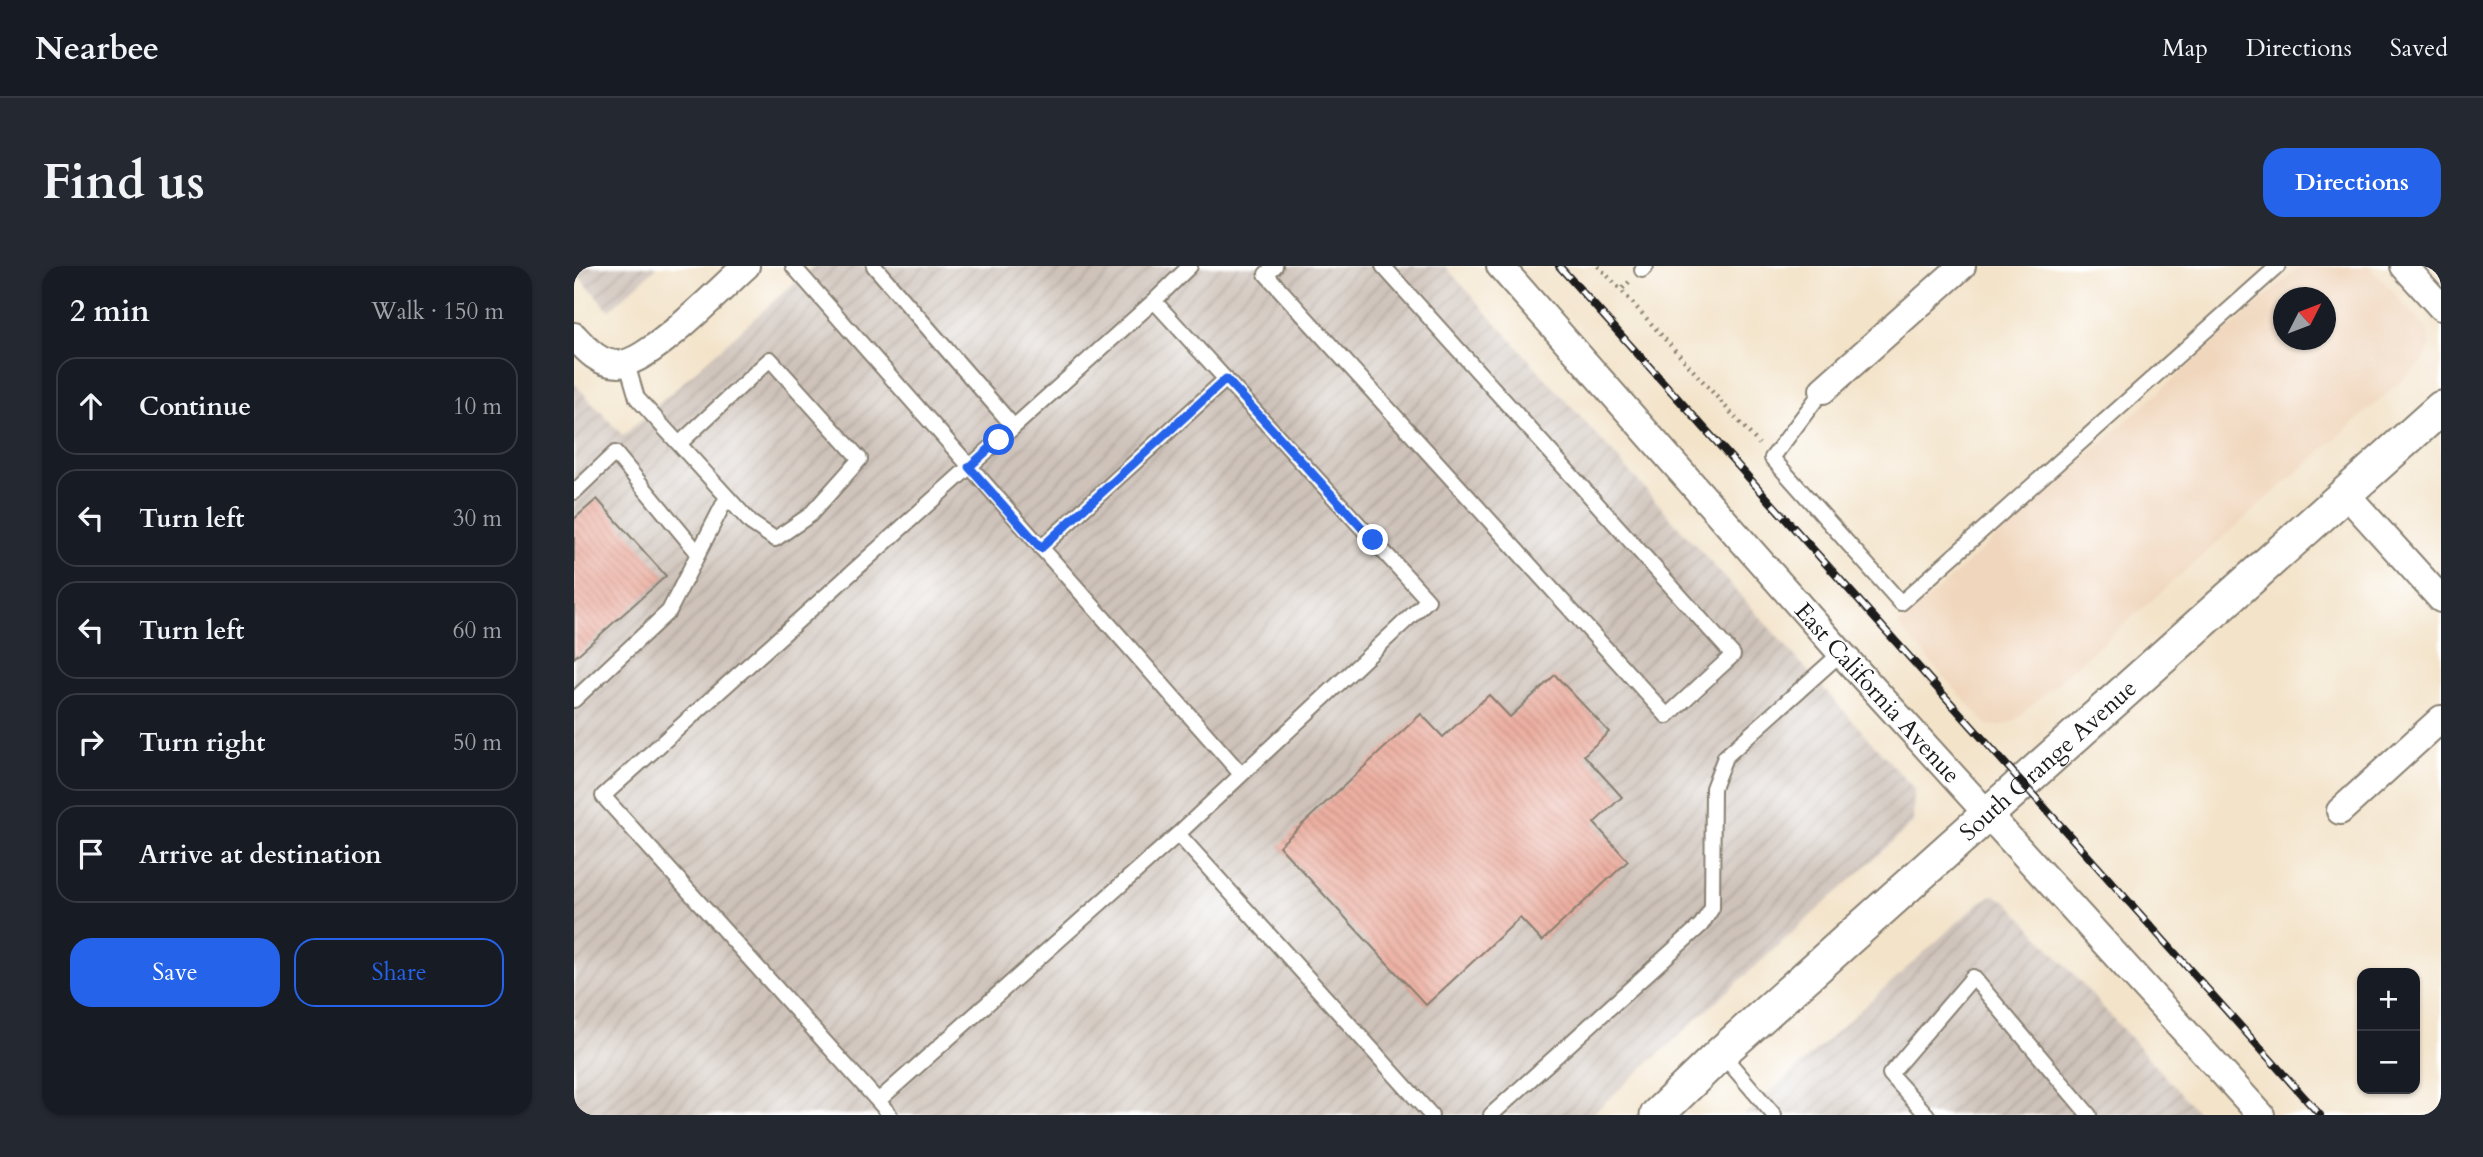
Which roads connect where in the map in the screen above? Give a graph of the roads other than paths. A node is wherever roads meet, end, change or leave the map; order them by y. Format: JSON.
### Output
{"nodes":[{"id":1,"x":746,"y":266,"type":"edge"},
{"id":2,"x":793,"y":266,"type":"edge"},
{"id":3,"x":874,"y":266,"type":"edge"},
{"id":4,"x":1191,"y":266,"type":"edge"},
{"id":5,"x":1275,"y":266,"type":"edge"},
{"id":6,"x":1383,"y":266,"type":"edge"},
{"id":7,"x":1500,"y":266,"type":"edge"},
{"id":8,"x":1962,"y":266,"type":"edge"},
{"id":9,"x":2278,"y":266,"type":"edge"},
{"id":10,"x":2404,"y":266,"type":"edge"},
{"id":11,"x":1154,"y":301,"type":"junction"},
{"id":12,"x":2441,"y":307,"type":"edge"},
{"id":13,"x":574,"y":336,"type":"edge"},
{"id":14,"x":628,"y":364,"type":"junction"},
{"id":15,"x":1226,"y":379,"type":"junction"},
{"id":16,"x":1823,"y":390,"type":"joint"},
{"id":17,"x":2441,"y":408,"type":"edge"},
{"id":18,"x":1014,"y":427,"type":"junction"},
{"id":19,"x":679,"y":444,"type":"junction"},
{"id":20,"x":969,"y":467,"type":"junction"},
{"id":21,"x":574,"y":492,"type":"edge"},
{"id":22,"x":2345,"y":493,"type":"junction"},
{"id":23,"x":727,"y":497,"type":"junction"},
{"id":24,"x":1041,"y":548,"type":"junction"},
{"id":25,"x":698,"y":553,"type":"junction"},
{"id":26,"x":2441,"y":599,"type":"edge"},
{"id":27,"x":1840,"y":653,"type":"junction"},
{"id":28,"x":574,"y":700,"type":"edge"},
{"id":29,"x":2441,"y":719,"type":"edge"},
{"id":30,"x":1241,"y":774,"type":"junction"},
{"id":31,"x":2340,"y":811,"type":"dead end"},
{"id":32,"x":1987,"y":815,"type":"junction"},
{"id":33,"x":1178,"y":834,"type":"junction"},
{"id":34,"x":1721,"y":1053,"type":"junction"},
{"id":35,"x":878,"y":1101,"type":"junction"},
{"id":36,"x":890,"y":1115,"type":"edge"},
{"id":37,"x":1432,"y":1115,"type":"edge"},
{"id":38,"x":1490,"y":1115,"type":"edge"},
{"id":39,"x":1657,"y":1115,"type":"edge"},
{"id":40,"x":1774,"y":1115,"type":"edge"},
{"id":41,"x":1927,"y":1115,"type":"edge"},
{"id":42,"x":2089,"y":1115,"type":"edge"},
{"id":43,"x":2260,"y":1115,"type":"edge"}],
"edges":[{"from":1,"to":14,"type":"street"},
{"from":2,"to":20,"type":"lane"},
{"from":3,"to":18,"type":"lane"},
{"from":4,"to":11,"type":"lane"},
{"from":5,"to":6,"type":"lane"},
{"from":7,"to":27,"type":"street","name":"East California Avenue"},
{"from":8,"to":16,"type":"street"},
{"from":9,"to":16,"type":"lane"},
{"from":10,"to":12,"type":"street"},
{"from":11,"to":15,"type":"lane"},
{"from":11,"to":18,"type":"lane"},
{"from":13,"to":14,"type":"street"},
{"from":14,"to":19,"type":"lane"},
{"from":15,"to":24,"type":"lane"},
{"from":15,"to":30,"type":"lane"},
{"from":17,"to":22,"type":"street","name":"South Orange Avenue"},
{"from":18,"to":20,"type":"lane"},
{"from":19,"to":23,"type":"lane"},
{"from":19,"to":23,"type":"lane"},
{"from":20,"to":24,"type":"lane"},
{"from":20,"to":35,"type":"lane"},
{"from":21,"to":25,"type":"lane"},
{"from":22,"to":26,"type":"street"},
{"from":22,"to":32,"type":"street","name":"South Orange Avenue"},
{"from":23,"to":25,"type":"lane"},
{"from":24,"to":30,"type":"lane"},
{"from":25,"to":28,"type":"lane"},
{"from":27,"to":32,"type":"street","name":"East California Avenue"},
{"from":27,"to":38,"type":"lane"},
{"from":29,"to":31,"type":"street"},
{"from":30,"to":33,"type":"lane"},
{"from":32,"to":34,"type":"street","name":"South Orange Avenue"},
{"from":32,"to":43,"type":"street","name":"East California Avenue"},
{"from":33,"to":35,"type":"lane"},
{"from":33,"to":37,"type":"lane"},
{"from":34,"to":39,"type":"street","name":"South Orange Avenue"},
{"from":34,"to":40,"type":"lane"},
{"from":35,"to":36,"type":"lane"},
{"from":41,"to":42,"type":"lane"}]}
